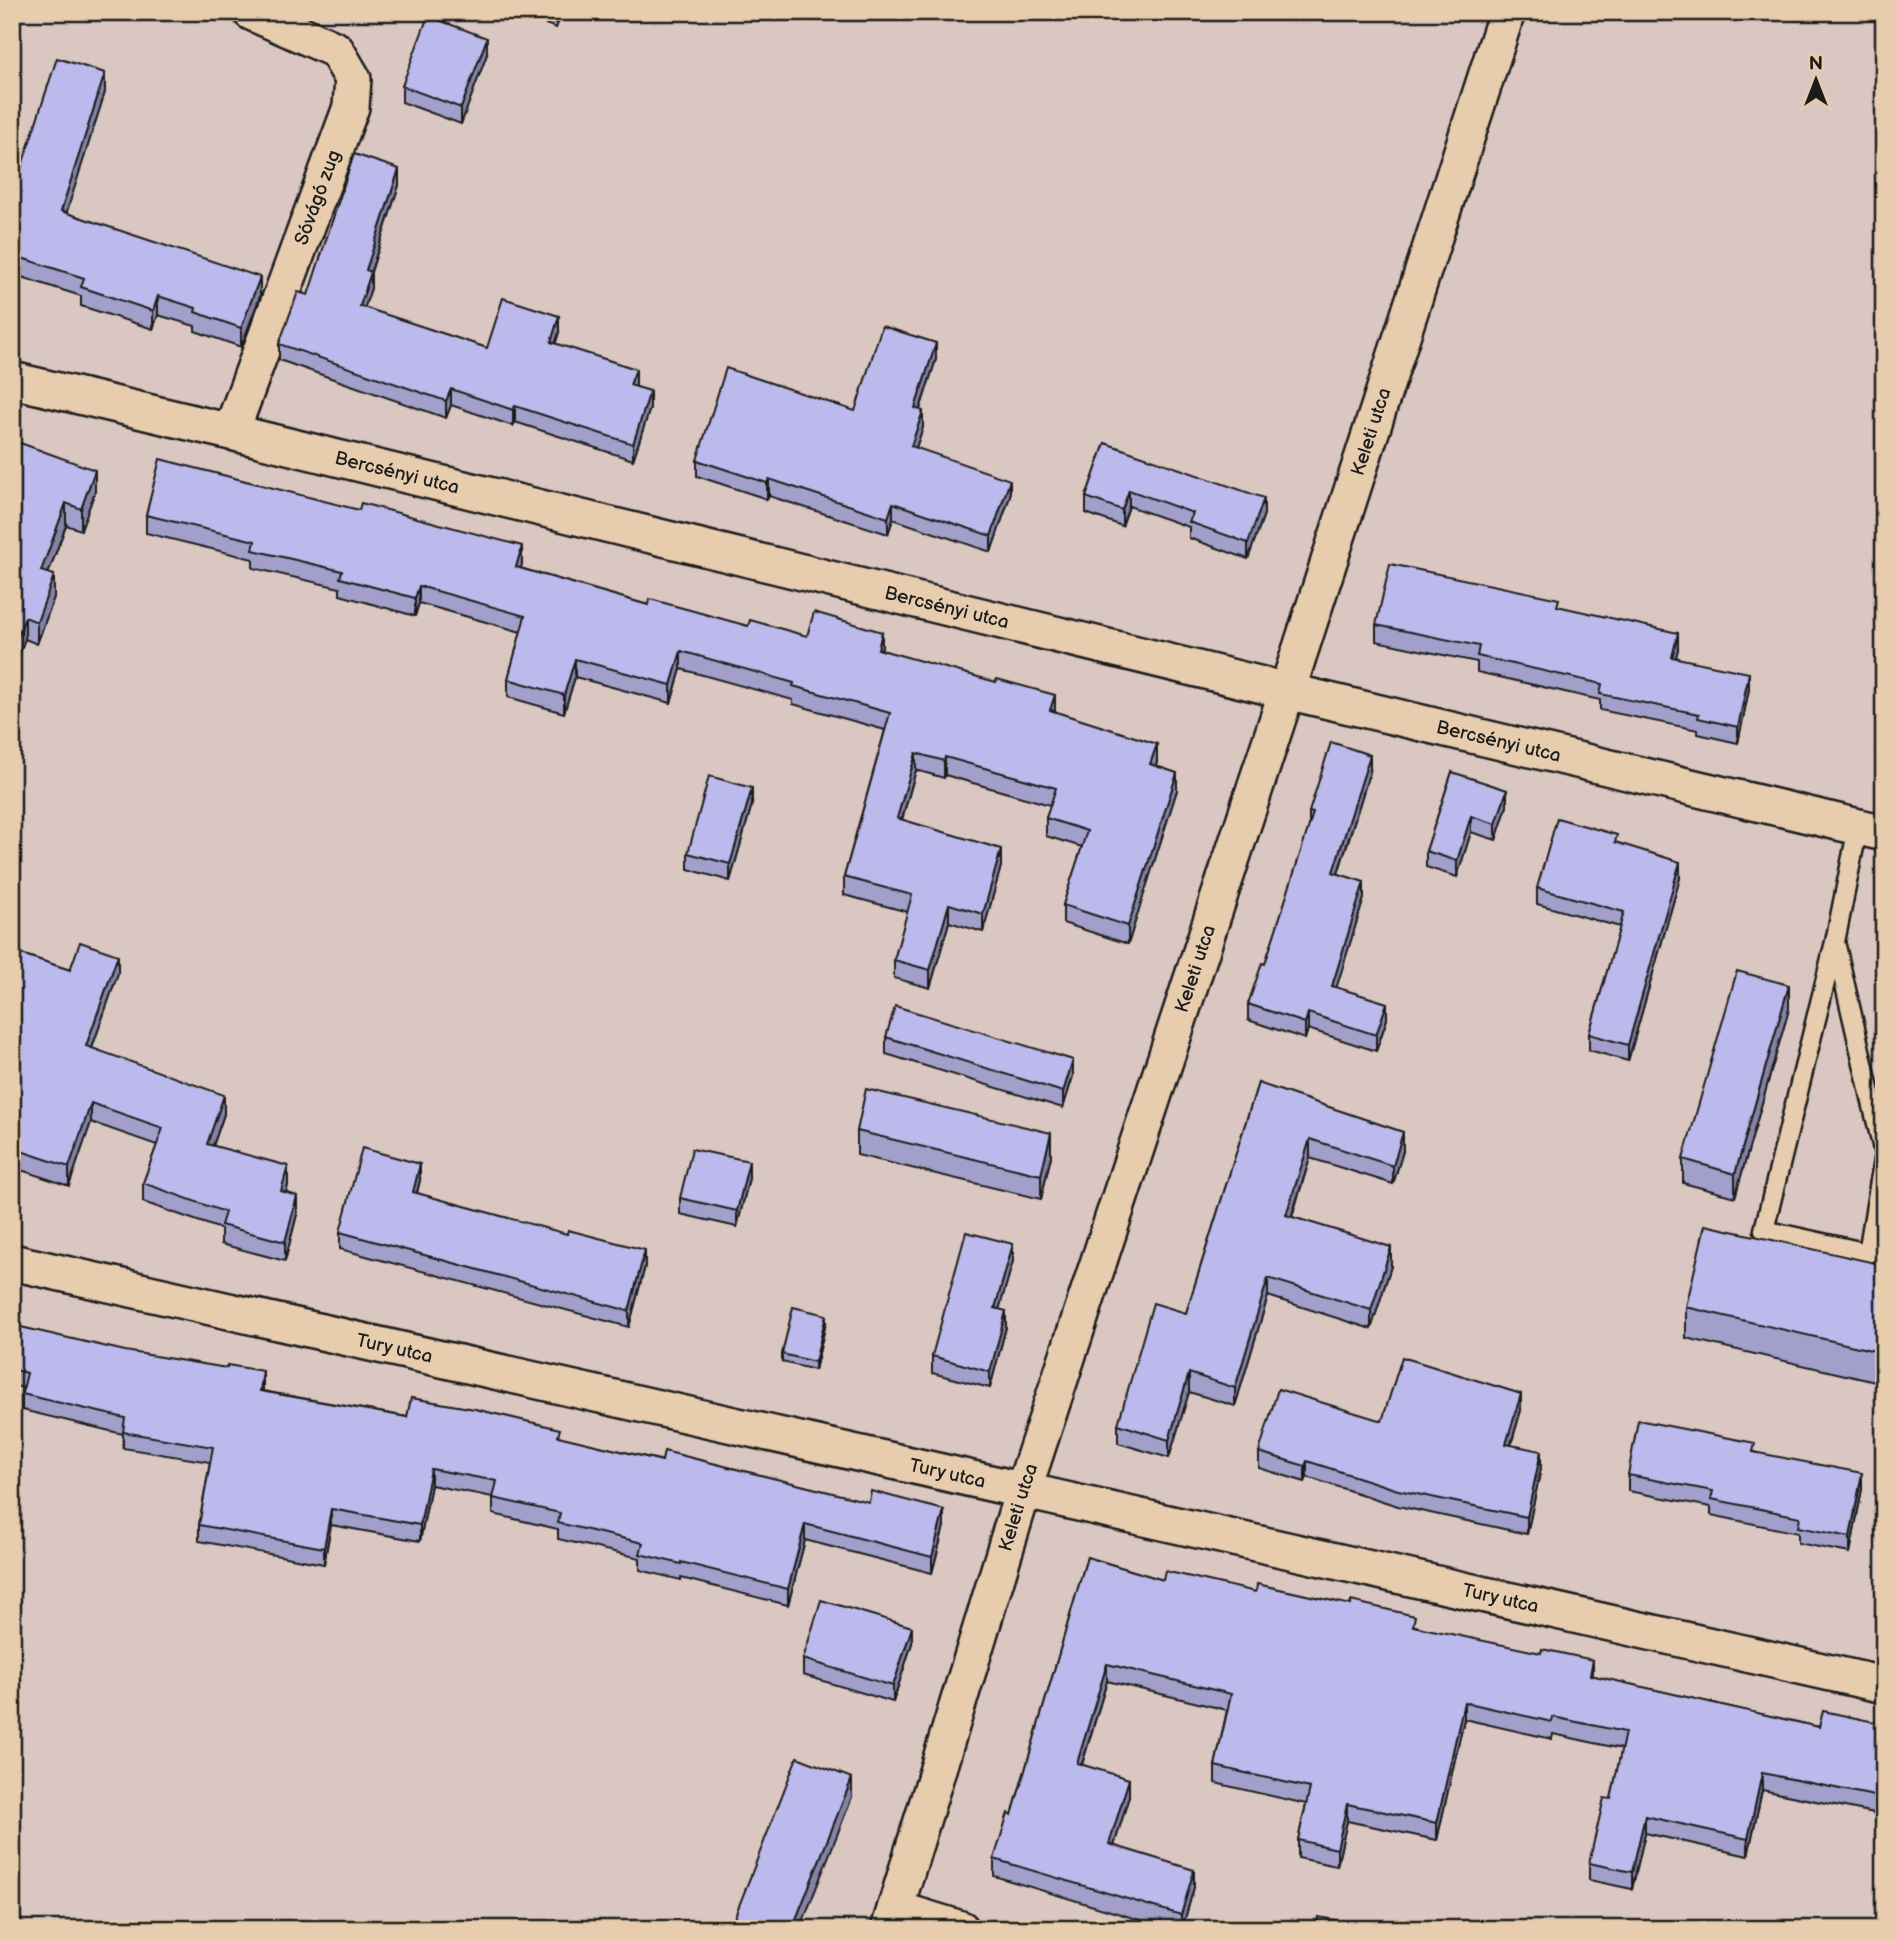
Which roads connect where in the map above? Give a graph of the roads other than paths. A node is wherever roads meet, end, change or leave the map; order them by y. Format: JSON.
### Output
{"nodes":[{"id":1,"x":251,"y":12,"type":"edge"},
{"id":2,"x":1507,"y":12,"type":"edge"},
{"id":3,"x":12,"y":380,"type":"edge"},
{"id":4,"x":231,"y":432,"type":"junction"},
{"id":5,"x":1287,"y":691,"type":"junction"},
{"id":6,"x":1871,"y":830,"type":"edge"},
{"id":7,"x":1835,"y":942,"type":"junction"},
{"id":8,"x":1884,"y":1155,"type":"edge"},
{"id":9,"x":12,"y":1262,"type":"edge"},
{"id":10,"x":1023,"y":1491,"type":"junction"},
{"id":11,"x":1884,"y":1685,"type":"edge"},
{"id":12,"x":893,"y":1919,"type":"edge"},
{"id":13,"x":961,"y":1929,"type":"edge"}],
"edges":[{"from":1,"to":4,"type":"street","name":"Sóvágó zug"},
{"from":2,"to":5,"type":"street","name":"Keleti utca"},
{"from":3,"to":4,"type":"street","name":"Bercsényi utca"},
{"from":4,"to":5,"type":"street","name":"Bercsényi utca"},
{"from":5,"to":6,"type":"street","name":"Bercsényi utca"},
{"from":5,"to":10,"type":"street","name":"Keleti utca"},
{"from":6,"to":7,"type":"lane"},
{"from":7,"to":8,"type":"lane"},
{"from":7,"to":8,"type":"lane"},
{"from":9,"to":10,"type":"street","name":"Tury utca"},
{"from":10,"to":11,"type":"street","name":"Tury utca"},
{"from":10,"to":12,"type":"street","name":"Keleti utca"},
{"from":12,"to":13,"type":"street"}]}
